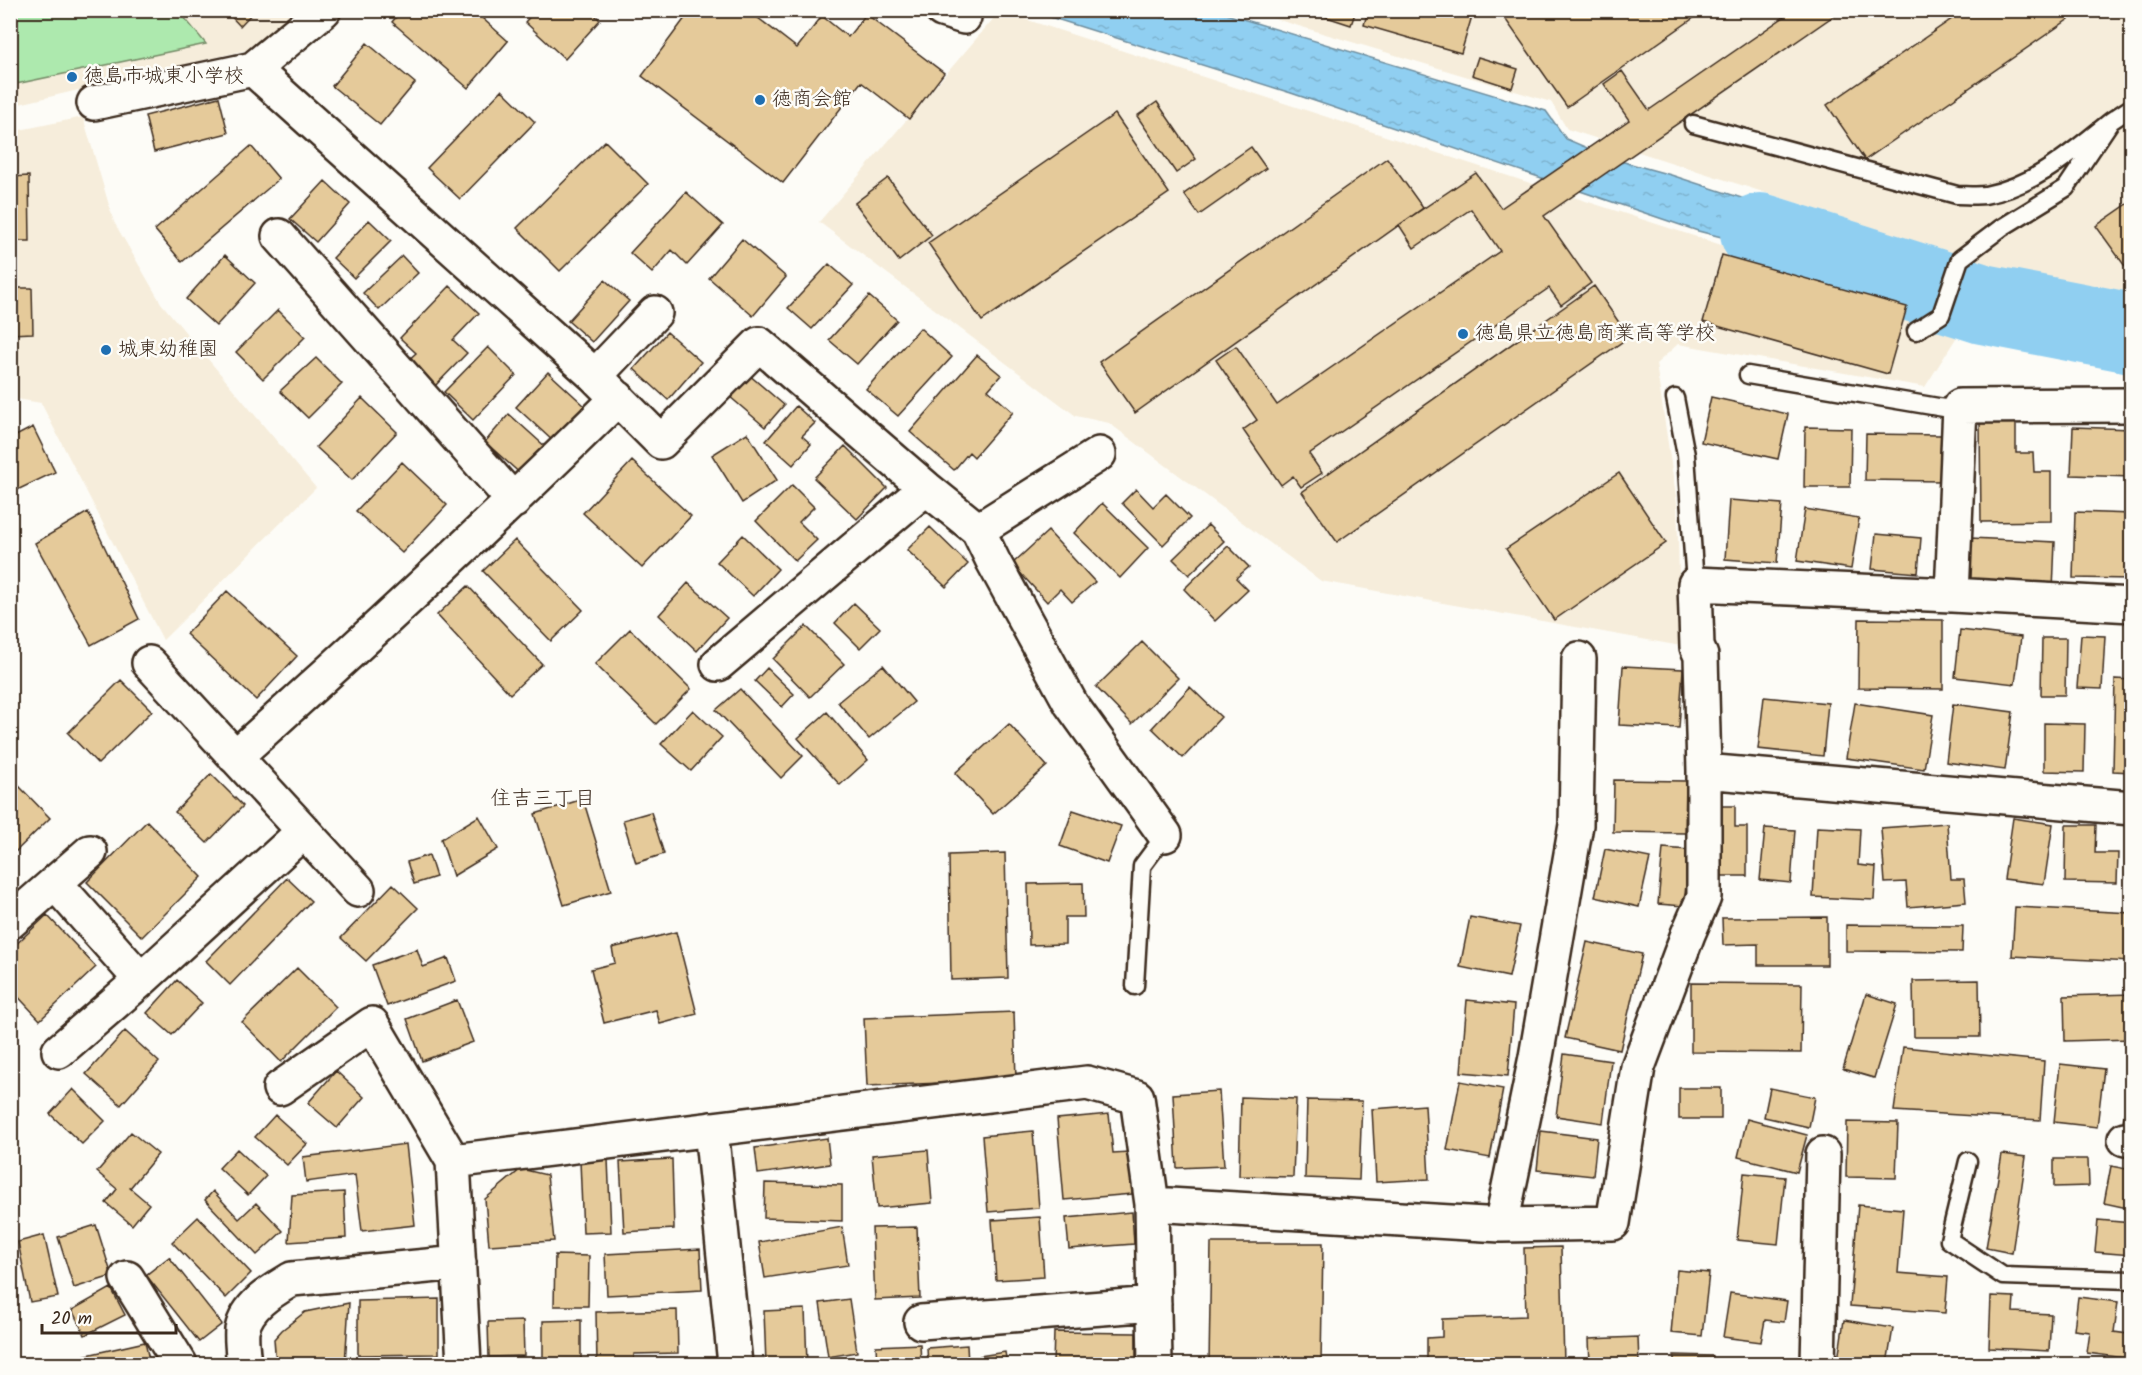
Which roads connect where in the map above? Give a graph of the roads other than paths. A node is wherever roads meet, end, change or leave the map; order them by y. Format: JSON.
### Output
{"nodes":[{"id":1,"x":324,"y":10,"type":"edge"},
{"id":2,"x":254,"y":69,"type":"junction"},
{"id":3,"x":94,"y":103,"type":"dead end"},
{"id":4,"x":2132,"y":108,"type":"edge"},
{"id":5,"x":2111,"y":122,"type":"junction"},
{"id":6,"x":1693,"y":124,"type":"dead end"},
{"id":7,"x":279,"y":236,"type":"dead end"},
{"id":8,"x":656,"y":313,"type":"dead end"},
{"id":9,"x":1916,"y":331,"type":"dead end"},
{"id":10,"x":1748,"y":375,"type":"dead end"},
{"id":11,"x":607,"y":387,"type":"junction"},
{"id":12,"x":1675,"y":398,"type":"dead end"},
{"id":13,"x":2132,"y":405,"type":"edge"},
{"id":14,"x":1960,"y":406,"type":"junction"},
{"id":15,"x":1099,"y":454,"type":"dead end"},
{"id":16,"x":926,"y":488,"type":"junction"},
{"id":17,"x":514,"y":501,"type":"junction"},
{"id":18,"x":978,"y":530,"type":"junction"},
{"id":19,"x":1695,"y":584,"type":"junction"},
{"id":20,"x":1952,"y":595,"type":"junction"},
{"id":21,"x":2132,"y":605,"type":"edge"},
{"id":22,"x":1579,"y":658,"type":"dead end"},
{"id":23,"x":149,"y":663,"type":"dead end"},
{"id":24,"x":718,"y":664,"type":"dead end"},
{"id":25,"x":235,"y":757,"type":"junction"},
{"id":26,"x":1704,"y":771,"type":"junction"},
{"id":27,"x":2132,"y":808,"type":"edge"},
{"id":28,"x":304,"y":831,"type":"junction"},
{"id":29,"x":1165,"y":836,"type":"joint"},
{"id":30,"x":90,"y":852,"type":"dead end"},
{"id":31,"x":55,"y":883,"type":"junction"},
{"id":32,"x":358,"y":890,"type":"dead end"},
{"id":33,"x":10,"y":922,"type":"edge"},
{"id":34,"x":141,"y":980,"type":"junction"},
{"id":35,"x":1135,"y":986,"type":"dead end"},
{"id":36,"x":59,"y":1051,"type":"dead end"},
{"id":37,"x":280,"y":1088,"type":"dead end"},
{"id":38,"x":711,"y":1129,"type":"junction"},
{"id":39,"x":1823,"y":1154,"type":"dead end"},
{"id":40,"x":453,"y":1161,"type":"junction"},
{"id":41,"x":1968,"y":1161,"type":"dead end"},
{"id":42,"x":1152,"y":1204,"type":"junction"},
{"id":43,"x":1501,"y":1226,"type":"junction"},
{"id":44,"x":459,"y":1263,"type":"junction"},
{"id":45,"x":127,"y":1278,"type":"dead end"},
{"id":46,"x":2132,"y":1280,"type":"edge"},
{"id":47,"x":1154,"y":1304,"type":"junction"},
{"id":48,"x":921,"y":1322,"type":"dead end"},
{"id":49,"x":180,"y":1365,"type":"edge"},
{"id":50,"x":244,"y":1365,"type":"edge"},
{"id":51,"x":464,"y":1365,"type":"edge"},
{"id":52,"x":735,"y":1365,"type":"edge"},
{"id":53,"x":1155,"y":1365,"type":"edge"},
{"id":54,"x":1818,"y":1365,"type":"edge"}],
"edges":[{"from":1,"to":2,"type":"street"},
{"from":2,"to":3,"type":"street"},
{"from":2,"to":11,"type":"street"},
{"from":4,"to":5,"type":"lane"},
{"from":5,"to":6,"type":"lane"},
{"from":5,"to":9,"type":"lane"},
{"from":7,"to":17,"type":"street"},
{"from":8,"to":11,"type":"street"},
{"from":10,"to":14,"type":"lane"},
{"from":11,"to":16,"type":"street"},
{"from":11,"to":17,"type":"street"},
{"from":12,"to":19,"type":"lane"},
{"from":13,"to":14,"type":"street"},
{"from":14,"to":20,"type":"street"},
{"from":15,"to":18,"type":"street"},
{"from":16,"to":18,"type":"street"},
{"from":16,"to":24,"type":"street"},
{"from":17,"to":25,"type":"street"},
{"from":18,"to":29,"type":"street"},
{"from":19,"to":20,"type":"street"},
{"from":19,"to":26,"type":"street"},
{"from":20,"to":21,"type":"street"},
{"from":22,"to":43,"type":"street"},
{"from":23,"to":25,"type":"street"},
{"from":25,"to":28,"type":"street"},
{"from":26,"to":27,"type":"street"},
{"from":26,"to":43,"type":"street"},
{"from":28,"to":32,"type":"street"},
{"from":28,"to":34,"type":"street"},
{"from":29,"to":35,"type":"lane"},
{"from":30,"to":31,"type":"street"},
{"from":31,"to":33,"type":"street"},
{"from":31,"to":34,"type":"street"},
{"from":34,"to":36,"type":"street"},
{"from":37,"to":40,"type":"street"},
{"from":38,"to":40,"type":"street"},
{"from":38,"to":42,"type":"street"},
{"from":38,"to":52,"type":"street"},
{"from":39,"to":54,"type":"street"},
{"from":40,"to":44,"type":"street"},
{"from":41,"to":46,"type":"lane"},
{"from":42,"to":43,"type":"street"},
{"from":42,"to":47,"type":"street"},
{"from":44,"to":50,"type":"street"},
{"from":44,"to":51,"type":"street"},
{"from":45,"to":49,"type":"street"},
{"from":47,"to":48,"type":"street"},
{"from":47,"to":53,"type":"street"}]}
